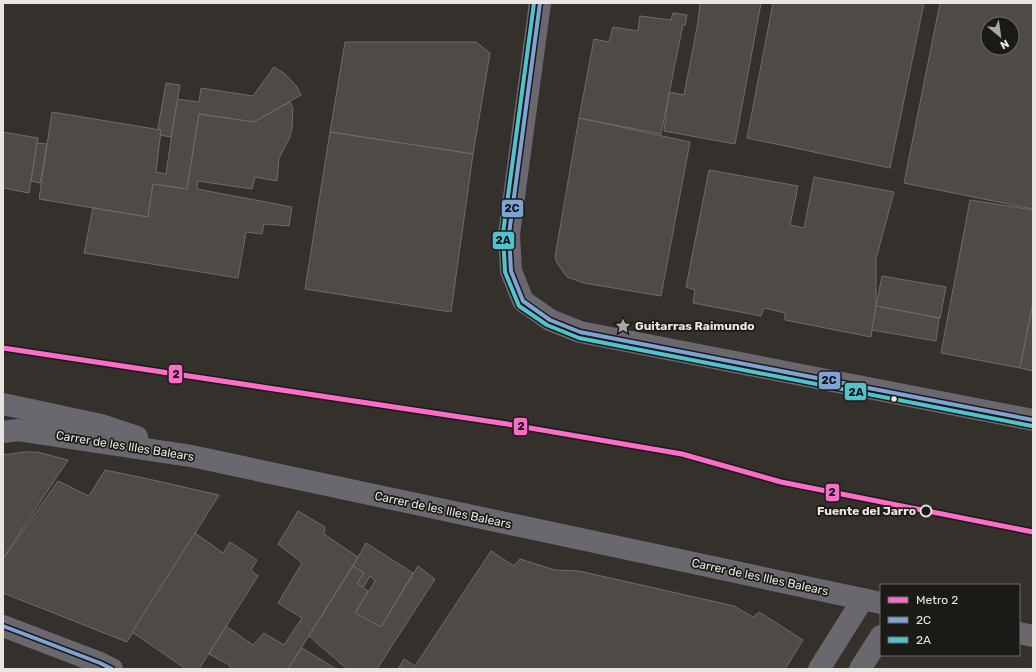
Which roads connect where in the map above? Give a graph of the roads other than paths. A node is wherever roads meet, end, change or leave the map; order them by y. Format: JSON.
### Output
{"nodes":[{"id":1,"x":540,"y":3,"type":"edge"},
{"id":2,"x":3,"y":404,"type":"edge"},
{"id":3,"x":1033,"y":420,"type":"edge"},
{"id":4,"x":3,"y":432,"type":"edge"},
{"id":5,"x":191,"y":456,"type":"junction"},
{"id":6,"x":872,"y":601,"type":"edge"},
{"id":7,"x":3,"y":626,"type":"edge"},
{"id":8,"x":1020,"y":633,"type":"edge"},
{"id":9,"x":1033,"y":636,"type":"edge"},
{"id":10,"x":880,"y":638,"type":"edge"},
{"id":11,"x":112,"y":669,"type":"edge"},
{"id":12,"x":819,"y":669,"type":"edge"},
{"id":13,"x":860,"y":669,"type":"edge"}],
"edges":[{"from":1,"to":3,"type":"street"},
{"from":2,"to":5,"type":"street"},
{"from":4,"to":5,"type":"street","name":"Carrer de les Illes Balears"},
{"from":5,"to":6,"type":"street","name":"Carrer de les Illes Balears"},
{"from":6,"to":12,"type":"street"},
{"from":7,"to":11,"type":"street"},
{"from":8,"to":9,"type":"street"},
{"from":10,"to":13,"type":"street"}]}
